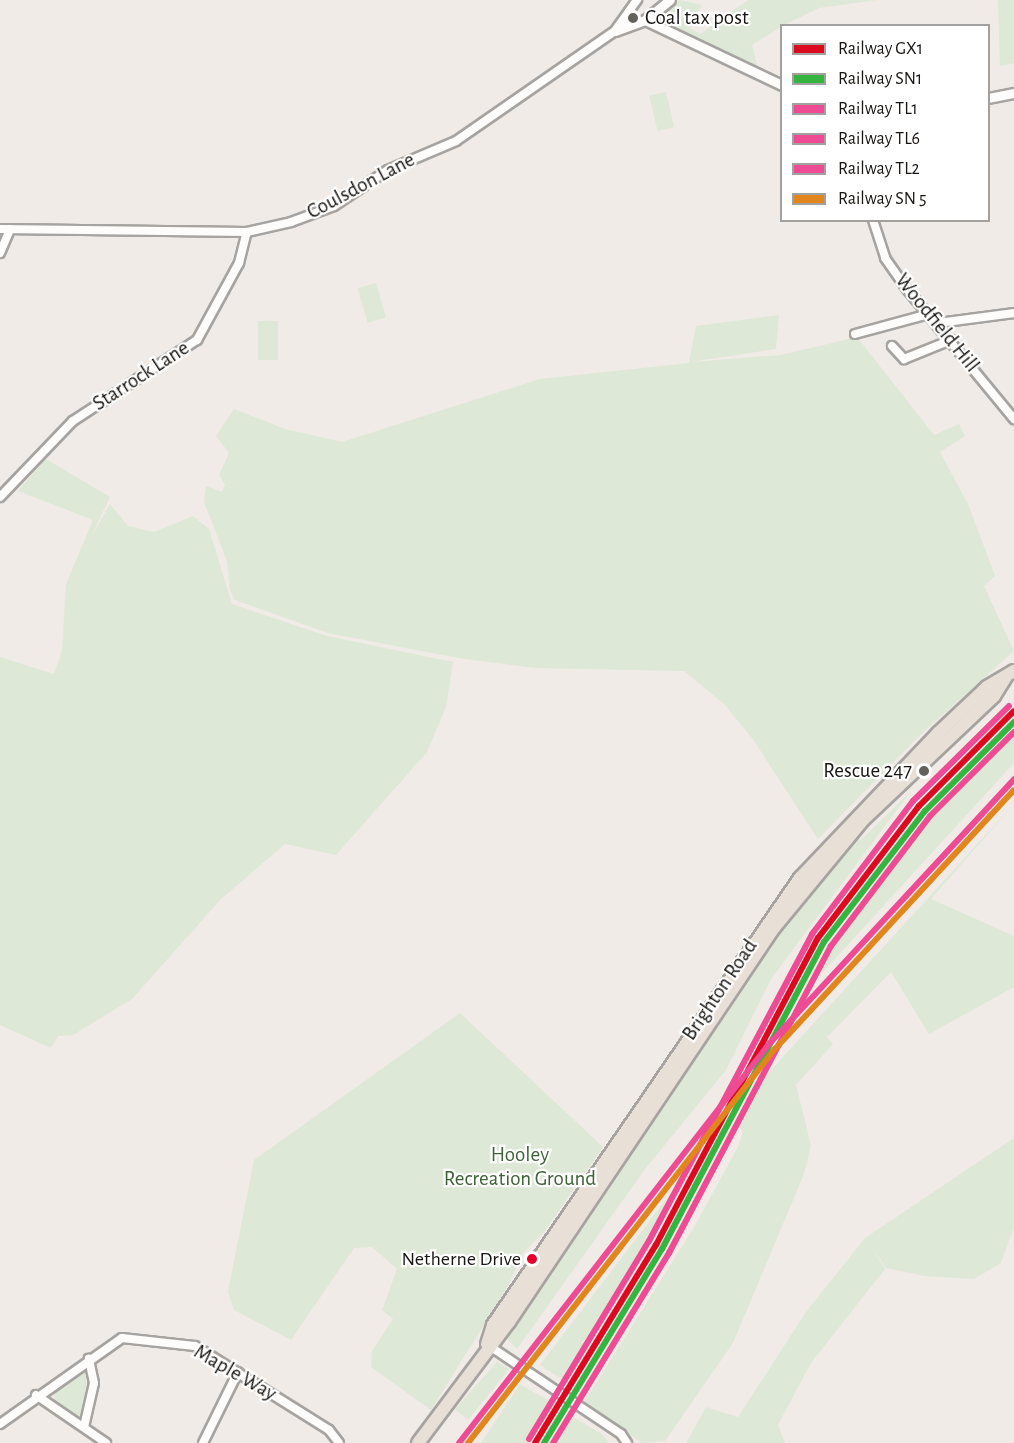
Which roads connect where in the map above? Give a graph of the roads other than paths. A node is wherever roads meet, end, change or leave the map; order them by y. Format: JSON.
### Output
{"nodes":[{"id":1,"x":637,"y":0,"type":"edge"},
{"id":2,"x":670,"y":0,"type":"edge"},
{"id":3,"x":629,"y":12,"type":"joint"},
{"id":4,"x":645,"y":20,"type":"junction"},
{"id":5,"x":615,"y":31,"type":"junction"},
{"id":6,"x":780,"y":84,"type":"edge"},
{"id":7,"x":1014,"y":93,"type":"edge"},
{"id":8,"x":990,"y":98,"type":"edge"},
{"id":9,"x":874,"y":222,"type":"edge"},
{"id":10,"x":0,"y":228,"type":"edge"},
{"id":11,"x":10,"y":229,"type":"junction"},
{"id":12,"x":247,"y":232,"type":"junction"},
{"id":13,"x":0,"y":253,"type":"edge"},
{"id":14,"x":1014,"y":313,"type":"edge"},
{"id":15,"x":929,"y":314,"type":"junction"},
{"id":16,"x":938,"y":323,"type":"junction"},
{"id":17,"x":855,"y":334,"type":"dead end"},
{"id":18,"x":951,"y":340,"type":"junction"},
{"id":19,"x":892,"y":346,"type":"dead end"},
{"id":20,"x":1014,"y":419,"type":"edge"},
{"id":21,"x":0,"y":497,"type":"edge"},
{"id":22,"x":1010,"y":674,"type":"edge"},
{"id":23,"x":486,"y":1345,"type":"junction"},
{"id":24,"x":88,"y":1359,"type":"junction"},
{"id":25,"x":238,"y":1372,"type":"junction"},
{"id":26,"x":36,"y":1395,"type":"junction"},
{"id":27,"x":0,"y":1424,"type":"edge"},
{"id":28,"x":84,"y":1427,"type":"junction"},
{"id":29,"x":106,"y":1443,"type":"edge"},
{"id":30,"x":203,"y":1443,"type":"edge"},
{"id":31,"x":339,"y":1443,"type":"edge"},
{"id":32,"x":418,"y":1443,"type":"edge"},
{"id":33,"x":627,"y":1443,"type":"edge"}],
"edges":[{"from":1,"to":3,"type":"street"},
{"from":2,"to":4,"type":"street","name":"Coulsdon Lane"},
{"from":3,"to":5,"type":"street","name":"Coulsdon Lane"},
{"from":4,"to":5,"type":"street","name":"Coulsdon Lane"},
{"from":4,"to":6,"type":"street"},
{"from":5,"to":12,"type":"street","name":"Coulsdon Lane"},
{"from":7,"to":8,"type":"street"},
{"from":9,"to":15,"type":"street","name":"Woodfield Hill"},
{"from":10,"to":11,"type":"street","name":"Coulsdon Lane"},
{"from":11,"to":12,"type":"street","name":"Coulsdon Lane"},
{"from":11,"to":13,"type":"street"},
{"from":12,"to":21,"type":"street","name":"Starrock Lane"},
{"from":14,"to":16,"type":"street"},
{"from":15,"to":16,"type":"street","name":"Woodfield Hill"},
{"from":15,"to":17,"type":"street"},
{"from":16,"to":18,"type":"street","name":"Woodfield Hill"},
{"from":18,"to":19,"type":"street"},
{"from":18,"to":20,"type":"street","name":"Woodfield Hill"},
{"from":22,"to":23,"type":"highway","name":"Brighton Road"},
{"from":23,"to":32,"type":"highway","name":"Brighton Road"},
{"from":23,"to":33,"type":"street"},
{"from":24,"to":25,"type":"street","name":"Maple Way"},
{"from":24,"to":26,"type":"street","name":"Maple Way"},
{"from":24,"to":28,"type":"street"},
{"from":25,"to":30,"type":"street"},
{"from":25,"to":31,"type":"street","name":"Maple Way"},
{"from":26,"to":27,"type":"street","name":"Maple Way"},
{"from":26,"to":28,"type":"street"},
{"from":28,"to":29,"type":"street"}]}
